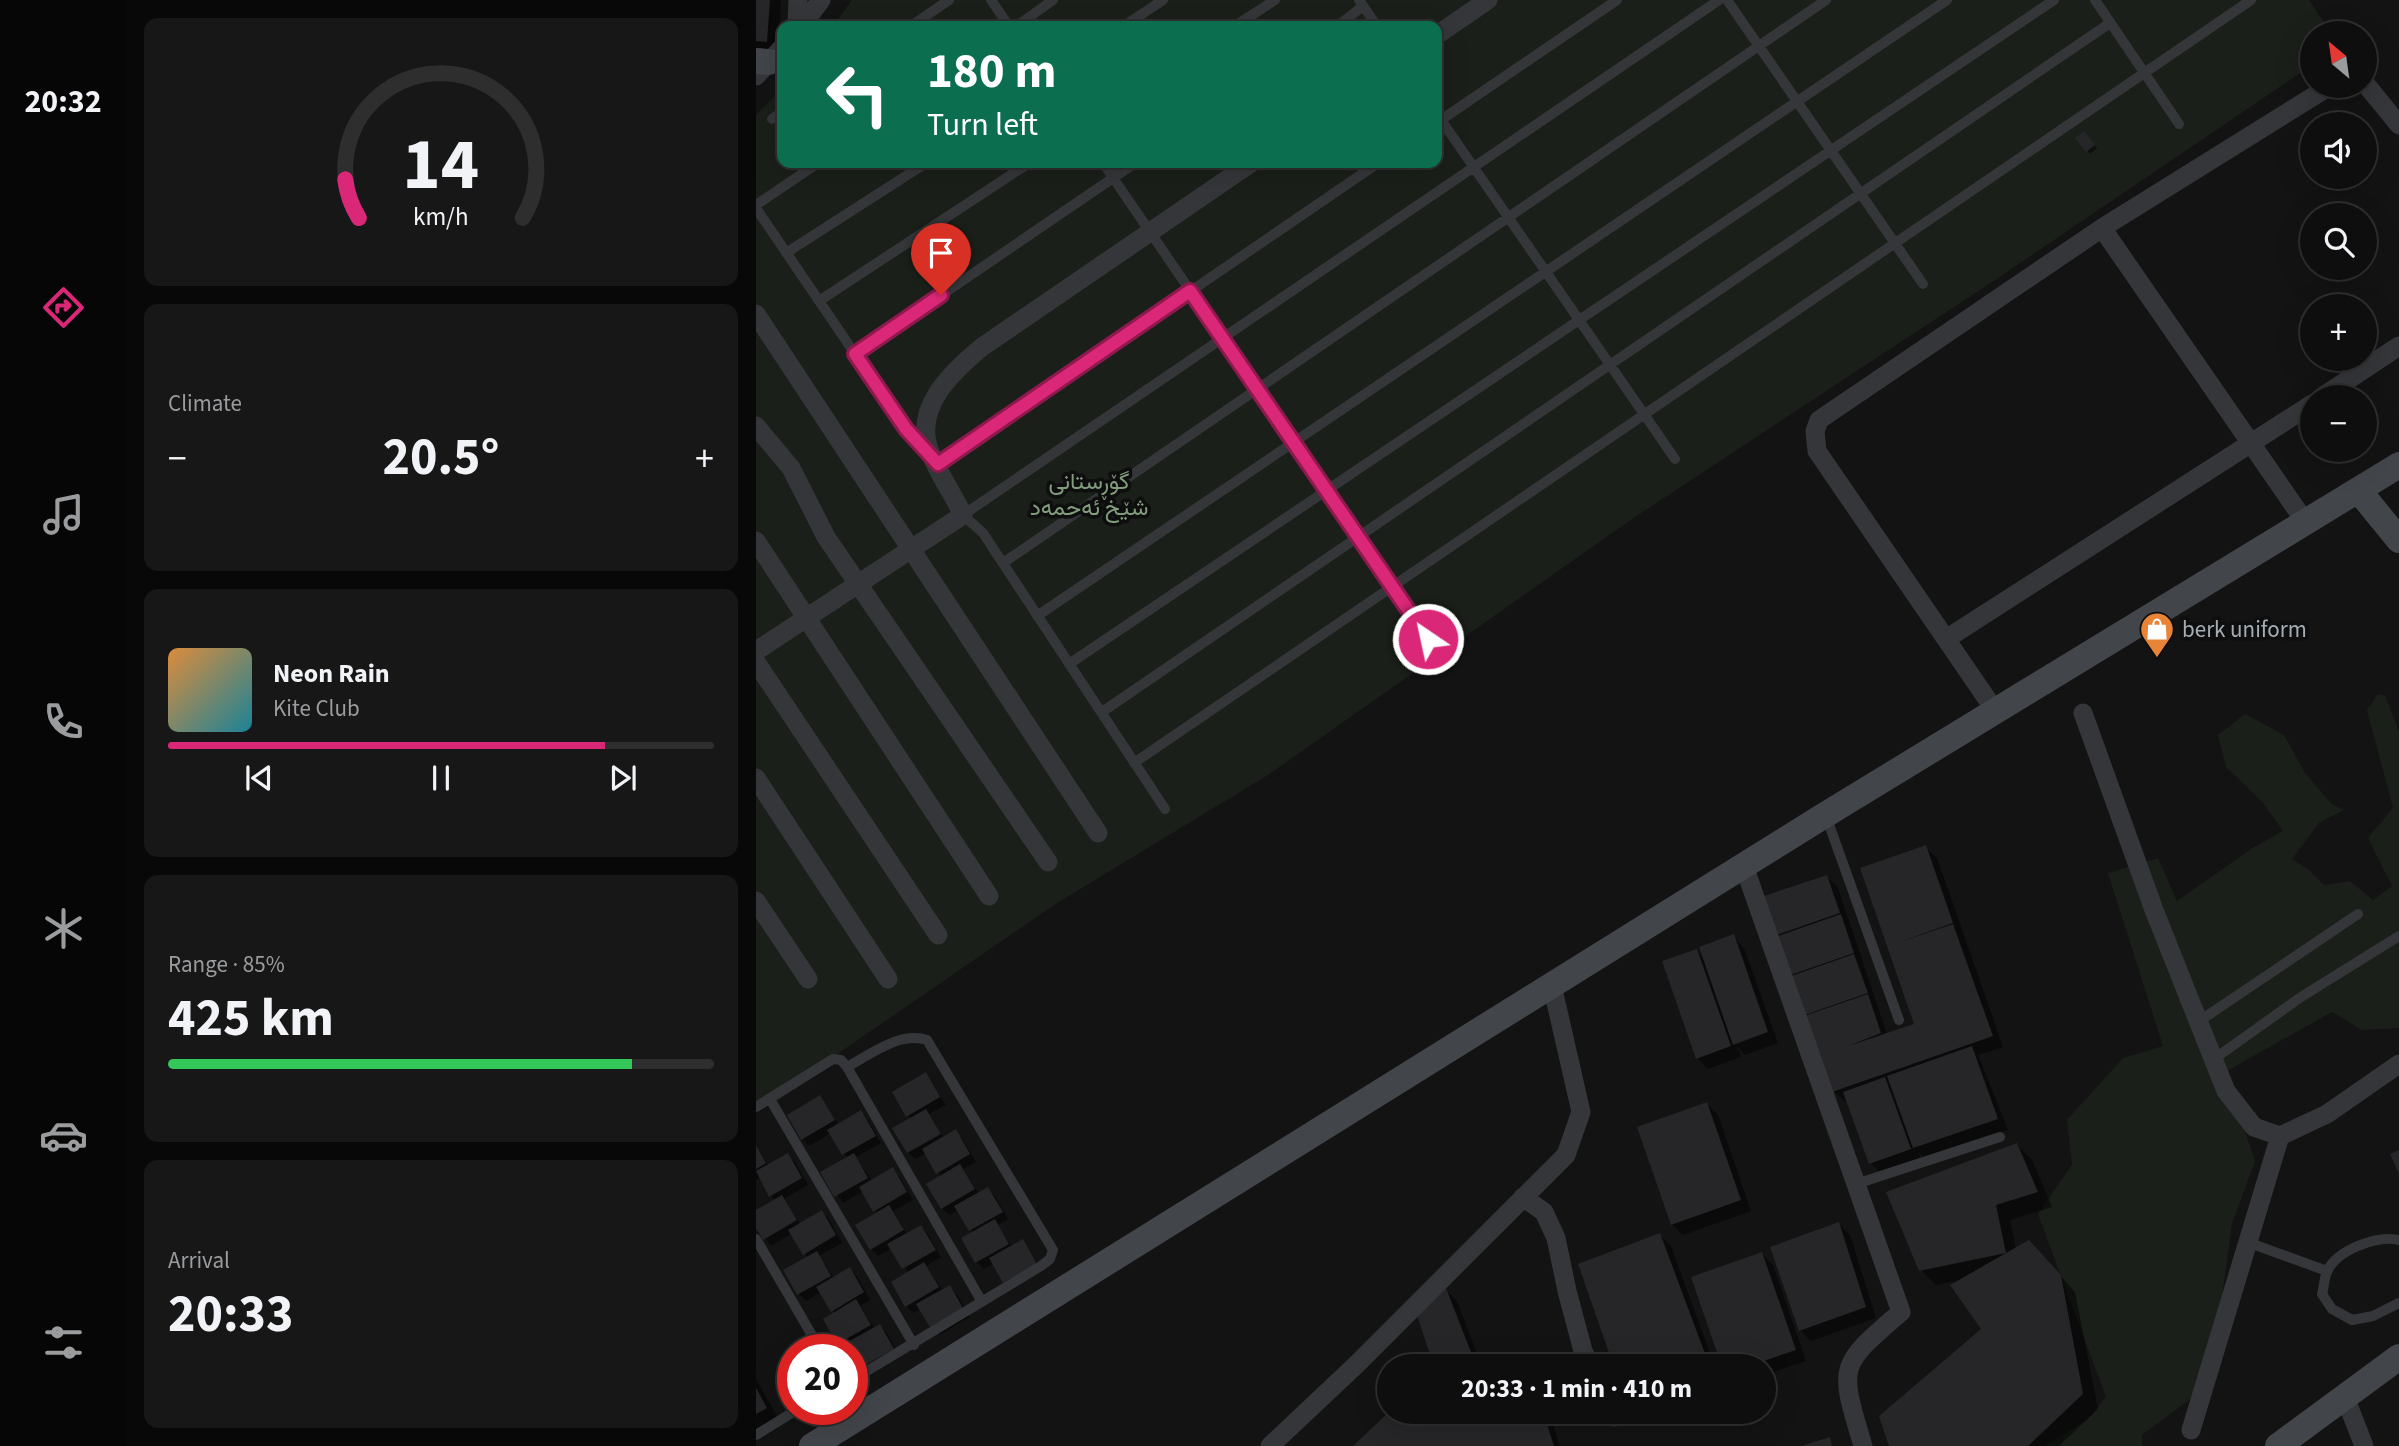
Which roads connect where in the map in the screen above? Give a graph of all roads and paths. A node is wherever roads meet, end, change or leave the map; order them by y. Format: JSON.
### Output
{"nodes":[{"id":1,"x":798,"y":0,"type":"edge"},
{"id":2,"x":821,"y":0,"type":"edge"},
{"id":3,"x":949,"y":0,"type":"edge"},
{"id":4,"x":991,"y":0,"type":"edge"},
{"id":5,"x":1054,"y":0,"type":"edge"},
{"id":6,"x":1163,"y":0,"type":"edge"},
{"id":7,"x":1275,"y":0,"type":"edge"},
{"id":8,"x":1488,"y":0,"type":"edge"},
{"id":9,"x":1617,"y":0,"type":"edge"},
{"id":10,"x":1719,"y":0,"type":"edge"},
{"id":11,"x":1727,"y":0,"type":"edge"},
{"id":12,"x":1826,"y":0,"type":"edge"},
{"id":13,"x":1947,"y":0,"type":"edge"},
{"id":14,"x":2054,"y":0,"type":"edge"},
{"id":15,"x":2095,"y":0,"type":"edge"},
{"id":16,"x":2251,"y":0,"type":"edge"},
{"id":17,"x":1361,"y":3,"type":"edge"},
{"id":18,"x":799,"y":21,"type":"edge"},
{"id":19,"x":803,"y":21,"type":"edge"},
{"id":20,"x":918,"y":21,"type":"edge"},
{"id":21,"x":1006,"y":21,"type":"edge"},
{"id":22,"x":1024,"y":21,"type":"edge"},
{"id":23,"x":1132,"y":21,"type":"edge"},
{"id":24,"x":1243,"y":21,"type":"edge"},
{"id":25,"x":1343,"y":21,"type":"edge"},
{"id":26,"x":1374,"y":21,"type":"edge"},
{"id":27,"x":2110,"y":23,"type":"junction"},
{"id":28,"x":1442,"y":32,"type":"edge"},
{"id":29,"x":1759,"y":46,"type":"junction"},
{"id":30,"x":2144,"y":73,"type":"junction"},
{"id":31,"x":2311,"y":98,"type":"edge"},
{"id":32,"x":2377,"y":98,"type":"edge"},
{"id":33,"x":1797,"y":101,"type":"junction"},
{"id":34,"x":777,"y":116,"type":"edge"},
{"id":35,"x":1442,"y":116,"type":"edge"},
{"id":36,"x":772,"y":119,"type":"dead end"},
{"id":37,"x":1442,"y":124,"type":"edge"},
{"id":38,"x":2179,"y":124,"type":"dead end"},
{"id":39,"x":2399,"y":125,"type":"edge"},
{"id":40,"x":1831,"y":150,"type":"junction"},
{"id":41,"x":1474,"y":167,"type":"junction"},
{"id":42,"x":811,"y":168,"type":"edge"},
{"id":43,"x":918,"y":168,"type":"edge"},
{"id":44,"x":1021,"y":168,"type":"edge"},
{"id":45,"x":1106,"y":168,"type":"edge"},
{"id":46,"x":1128,"y":168,"type":"edge"},
{"id":47,"x":1244,"y":168,"type":"edge"},
{"id":48,"x":1371,"y":168,"type":"edge"},
{"id":49,"x":1113,"y":178,"type":"junction"},
{"id":50,"x":1861,"y":193,"type":"junction"},
{"id":51,"x":756,"y":207,"type":"edge"},
{"id":52,"x":1508,"y":218,"type":"junction"},
{"id":53,"x":2102,"y":228,"type":"junction"},
{"id":54,"x":1150,"y":232,"type":"junction"},
{"id":55,"x":1895,"y":243,"type":"junction"},
{"id":56,"x":786,"y":253,"type":"junction"},
{"id":57,"x":1545,"y":272,"type":"junction"},
{"id":58,"x":1923,"y":284,"type":"dead end"},
{"id":59,"x":1190,"y":291,"type":"junction"},
{"id":60,"x":819,"y":301,"type":"junction"},
{"id":61,"x":756,"y":314,"type":"edge"},
{"id":62,"x":1578,"y":321,"type":"junction"},
{"id":63,"x":1222,"y":338,"type":"junction"},
{"id":64,"x":2399,"y":346,"type":"edge"},
{"id":65,"x":855,"y":354,"type":"junction"},
{"id":66,"x":1609,"y":365,"type":"junction"},
{"id":67,"x":2340,"y":385,"type":"edge"},
{"id":68,"x":1257,"y":389,"type":"junction"},
{"id":69,"x":2300,"y":412,"type":"edge"},
{"id":70,"x":1643,"y":415,"type":"junction"},
{"id":71,"x":756,"y":426,"type":"edge"},
{"id":72,"x":1293,"y":443,"type":"junction"},
{"id":73,"x":2252,"y":444,"type":"junction"},
{"id":74,"x":934,"y":458,"type":"junction"},
{"id":75,"x":1675,"y":459,"type":"dead end"},
{"id":76,"x":2399,"y":466,"type":"edge"},
{"id":77,"x":1326,"y":490,"type":"junction"},
{"id":78,"x":2359,"y":491,"type":"junction"},
{"id":79,"x":963,"y":515,"type":"junction"},
{"id":80,"x":2306,"y":523,"type":"junction"},
{"id":81,"x":1358,"y":537,"type":"junction"},
{"id":82,"x":2399,"y":540,"type":"edge"},
{"id":83,"x":756,"y":541,"type":"edge"},
{"id":84,"x":911,"y":549,"type":"junction"},
{"id":85,"x":1003,"y":563,"type":"junction"},
{"id":86,"x":860,"y":583,"type":"junction"},
{"id":87,"x":1392,"y":587,"type":"junction"},
{"id":88,"x":1037,"y":616,"type":"junction"},
{"id":89,"x":807,"y":618,"type":"junction"},
{"id":90,"x":1428,"y":639,"type":"dead end"},
{"id":91,"x":1946,"y":639,"type":"junction"},
{"id":92,"x":756,"y":651,"type":"edge"},
{"id":93,"x":756,"y":662,"type":"edge"},
{"id":94,"x":1069,"y":664,"type":"junction"},
{"id":95,"x":1102,"y":712,"type":"junction"},
{"id":96,"x":1996,"y":712,"type":"junction"},
{"id":97,"x":2083,"y":713,"type":"dead end"},
{"id":98,"x":1134,"y":763,"type":"junction"},
{"id":99,"x":756,"y":778,"type":"edge"},
{"id":100,"x":1165,"y":809,"type":"dead end"},
{"id":101,"x":1825,"y":815,"type":"junction"},
{"id":102,"x":1098,"y":833,"type":"dead end"},
{"id":103,"x":1048,"y":862,"type":"dead end"},
{"id":104,"x":1744,"y":866,"type":"junction"},
{"id":105,"x":989,"y":896,"type":"dead end"},
{"id":106,"x":756,"y":901,"type":"edge"},
{"id":107,"x":2358,"y":914,"type":"dead end"},
{"id":108,"x":938,"y":935,"type":"dead end"},
{"id":109,"x":2399,"y":936,"type":"edge"},
{"id":110,"x":808,"y":979,"type":"dead end"},
{"id":111,"x":888,"y":979,"type":"dead end"},
{"id":112,"x":1552,"y":985,"type":"junction"},
{"id":113,"x":1899,"y":1020,"type":"dead end"},
{"id":114,"x":2198,"y":1022,"type":"junction"},
{"id":115,"x":2214,"y":1059,"type":"junction"},
{"id":116,"x":2399,"y":1064,"type":"edge"},
{"id":117,"x":848,"y":1067,"type":"junction"},
{"id":118,"x":770,"y":1098,"type":"junction"},
{"id":119,"x":756,"y":1107,"type":"edge"},
{"id":120,"x":2280,"y":1136,"type":"junction"},
{"id":121,"x":2000,"y":1137,"type":"dead end"},
{"id":122,"x":1856,"y":1184,"type":"junction"},
{"id":123,"x":1523,"y":1197,"type":"junction"},
{"id":124,"x":756,"y":1239,"type":"edge"},
{"id":125,"x":2399,"y":1240,"type":"edge"},
{"id":126,"x":2247,"y":1242,"type":"junction"},
{"id":127,"x":2327,"y":1271,"type":"junction"},
{"id":128,"x":982,"y":1302,"type":"junction"},
{"id":129,"x":2399,"y":1303,"type":"edge"},
{"id":130,"x":811,"y":1334,"type":"edge"},
{"id":131,"x":914,"y":1345,"type":"junction"},
{"id":132,"x":1585,"y":1354,"type":"edge"},
{"id":133,"x":2399,"y":1357,"type":"edge"},
{"id":134,"x":868,"y":1371,"type":"edge"},
{"id":135,"x":2345,"y":1396,"type":"junction"},
{"id":136,"x":777,"y":1422,"type":"edge"},
{"id":137,"x":2191,"y":1430,"type":"dead end"},
{"id":138,"x":756,"y":1435,"type":"edge"},
{"id":139,"x":812,"y":1446,"type":"edge"},
{"id":140,"x":1269,"y":1446,"type":"edge"},
{"id":141,"x":1863,"y":1446,"type":"edge"},
{"id":142,"x":2278,"y":1446,"type":"edge"},
{"id":143,"x":2364,"y":1446,"type":"edge"}],
"edges":[{"from":1,"to":18,"type":"street"},
{"from":2,"to":19,"type":"street"},
{"from":3,"to":20,"type":"lane"},
{"from":4,"to":21,"type":"lane"},
{"from":5,"to":22,"type":"lane"},
{"from":6,"to":23,"type":"lane"},
{"from":7,"to":24,"type":"lane"},
{"from":8,"to":28,"type":"street"},
{"from":9,"to":35,"type":"lane"},
{"from":10,"to":41,"type":"lane"},
{"from":11,"to":29,"type":"lane"},
{"from":12,"to":29,"type":"lane"},
{"from":13,"to":33,"type":"lane"},
{"from":14,"to":40,"type":"lane"},
{"from":15,"to":27,"type":"lane"},
{"from":16,"to":30,"type":"lane"},
{"from":17,"to":25,"type":"lane"},
{"from":17,"to":26,"type":"lane"},
{"from":27,"to":30,"type":"lane"},
{"from":27,"to":50,"type":"lane"},
{"from":29,"to":33,"type":"lane"},
{"from":29,"to":52,"type":"lane"},
{"from":30,"to":38,"type":"lane"},
{"from":30,"to":55,"type":"lane"},
{"from":31,"to":53,"type":"street"},
{"from":32,"to":39,"type":"street"},
{"from":33,"to":40,"type":"lane"},
{"from":33,"to":57,"type":"lane"},
{"from":34,"to":36,"type":"lane"},
{"from":37,"to":41,"type":"lane"},
{"from":40,"to":50,"type":"lane"},
{"from":40,"to":62,"type":"lane"},
{"from":41,"to":52,"type":"lane"},
{"from":41,"to":63,"type":"lane"},
{"from":42,"to":51,"type":"lane"},
{"from":43,"to":56,"type":"lane"},
{"from":44,"to":60,"type":"lane"},
{"from":45,"to":49,"type":"lane"},
{"from":46,"to":49,"type":"lane"},
{"from":47,"to":54,"type":"street"},
{"from":48,"to":59,"type":"lane"},
{"from":49,"to":54,"type":"lane"},
{"from":49,"to":65,"type":"lane"},
{"from":50,"to":55,"type":"lane"},
{"from":50,"to":66,"type":"lane"},
{"from":51,"to":56,"type":"lane"},
{"from":52,"to":57,"type":"lane"},
{"from":52,"to":68,"type":"lane"},
{"from":53,"to":73,"type":"street"},
{"from":53,"to":91,"type":"street"},
{"from":54,"to":59,"type":"lane"},
{"from":54,"to":74,"type":"street"},
{"from":55,"to":58,"type":"lane"},
{"from":55,"to":70,"type":"lane"},
{"from":56,"to":60,"type":"lane"},
{"from":57,"to":62,"type":"lane"},
{"from":57,"to":72,"type":"lane"},
{"from":59,"to":63,"type":"lane"},
{"from":59,"to":74,"type":"lane"},
{"from":60,"to":65,"type":"lane"},
{"from":61,"to":84,"type":"street"},
{"from":62,"to":66,"type":"lane"},
{"from":62,"to":77,"type":"lane"},
{"from":63,"to":68,"type":"lane"},
{"from":63,"to":79,"type":"lane"},
{"from":64,"to":67,"type":"street"},
{"from":65,"to":74,"type":"lane"},
{"from":66,"to":70,"type":"lane"},
{"from":66,"to":81,"type":"lane"},
{"from":68,"to":72,"type":"lane"},
{"from":68,"to":85,"type":"lane"},
{"from":69,"to":73,"type":"street"},
{"from":70,"to":75,"type":"lane"},
{"from":70,"to":87,"type":"lane"},
{"from":71,"to":86,"type":"street"},
{"from":72,"to":77,"type":"lane"},
{"from":72,"to":88,"type":"lane"},
{"from":73,"to":80,"type":"street"},
{"from":73,"to":91,"type":"street"},
{"from":74,"to":79,"type":"street"},
{"from":76,"to":78,"type":"street"},
{"from":77,"to":81,"type":"lane"},
{"from":77,"to":94,"type":"lane"},
{"from":78,"to":80,"type":"street"},
{"from":78,"to":82,"type":"street"},
{"from":79,"to":84,"type":"street"},
{"from":79,"to":85,"type":"lane"},
{"from":80,"to":96,"type":"street"},
{"from":81,"to":87,"type":"lane"},
{"from":81,"to":95,"type":"lane"},
{"from":83,"to":89,"type":"street"},
{"from":84,"to":86,"type":"street"},
{"from":84,"to":102,"type":"street"},
{"from":85,"to":88,"type":"lane"},
{"from":86,"to":89,"type":"street"},
{"from":86,"to":103,"type":"street"},
{"from":87,"to":90,"type":"lane"},
{"from":87,"to":98,"type":"lane"},
{"from":88,"to":94,"type":"lane"},
{"from":89,"to":92,"type":"street"},
{"from":89,"to":105,"type":"street"},
{"from":91,"to":96,"type":"street"},
{"from":93,"to":108,"type":"street"},
{"from":94,"to":95,"type":"lane"},
{"from":95,"to":98,"type":"lane"},
{"from":96,"to":101,"type":"street"},
{"from":97,"to":114,"type":"street"},
{"from":98,"to":100,"type":"lane"},
{"from":99,"to":111,"type":"street"},
{"from":101,"to":104,"type":"street"},
{"from":101,"to":113,"type":"lane"},
{"from":104,"to":112,"type":"street"},
{"from":104,"to":122,"type":"street"},
{"from":106,"to":110,"type":"street"},
{"from":107,"to":114,"type":"lane"},
{"from":109,"to":115,"type":"lane"},
{"from":112,"to":123,"type":"street"},
{"from":112,"to":139,"type":"street"},
{"from":114,"to":115,"type":"street"},
{"from":115,"to":120,"type":"street"},
{"from":116,"to":120,"type":"street"},
{"from":117,"to":118,"type":"lane"},
{"from":117,"to":128,"type":"lane"},
{"from":117,"to":128,"type":"lane"},
{"from":118,"to":119,"type":"lane"},
{"from":118,"to":131,"type":"lane"},
{"from":120,"to":126,"type":"street"},
{"from":121,"to":122,"type":"lane"},
{"from":122,"to":141,"type":"street"},
{"from":123,"to":132,"type":"street"},
{"from":123,"to":140,"type":"street"},
{"from":124,"to":130,"type":"lane"},
{"from":125,"to":127,"type":"lane"},
{"from":126,"to":127,"type":"lane"},
{"from":126,"to":137,"type":"street"},
{"from":127,"to":129,"type":"lane"},
{"from":128,"to":131,"type":"lane"},
{"from":131,"to":134,"type":"lane"},
{"from":133,"to":135,"type":"street"},
{"from":135,"to":142,"type":"street"},
{"from":135,"to":143,"type":"street"},
{"from":136,"to":138,"type":"lane"}]}
